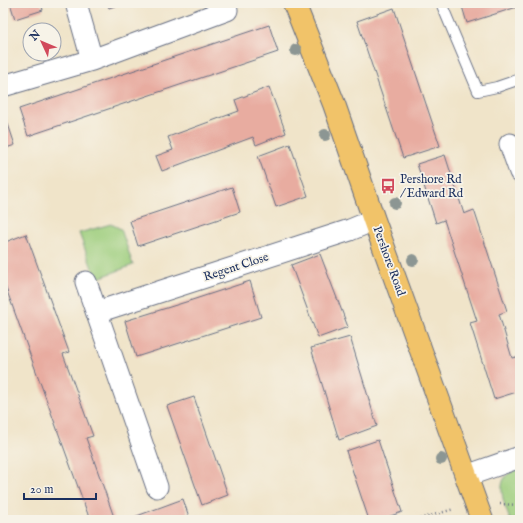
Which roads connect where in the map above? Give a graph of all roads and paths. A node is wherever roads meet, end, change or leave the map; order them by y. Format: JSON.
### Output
{"nodes":[{"id":1,"x":76,"y":3,"type":"edge"},
{"id":2,"x":294,"y":3,"type":"edge"},
{"id":3,"x":441,"y":3,"type":"edge"},
{"id":4,"x":227,"y":10,"type":"dead end"},
{"id":5,"x":92,"y":60,"type":"junction"},
{"id":6,"x":520,"y":80,"type":"edge"},
{"id":7,"x":3,"y":86,"type":"edge"},
{"id":8,"x":510,"y":144,"type":"dead end"},
{"id":9,"x":520,"y":172,"type":"edge"},
{"id":10,"x":374,"y":220,"type":"junction"},
{"id":11,"x":86,"y":282,"type":"dead end"},
{"id":12,"x":96,"y":312,"type":"junction"},
{"id":13,"x":520,"y":457,"type":"edge"},
{"id":14,"x":466,"y":476,"type":"junction"},
{"id":15,"x":158,"y":487,"type":"dead end"},
{"id":16,"x":479,"y":511,"type":"edge"},
{"id":17,"x":416,"y":520,"type":"edge"}],
"edges":[{"from":1,"to":5,"type":"street"},
{"from":2,"to":10,"type":"main road","name":"Pershore Road"},
{"from":3,"to":6,"type":"lane"},
{"from":4,"to":5,"type":"street"},
{"from":5,"to":7,"type":"street"},
{"from":8,"to":9,"type":"street"},
{"from":10,"to":12,"type":"street","name":"Regent Close"},
{"from":10,"to":14,"type":"main road","name":"Pershore Road"},
{"from":11,"to":12,"type":"street"},
{"from":12,"to":15,"type":"street"},
{"from":13,"to":14,"type":"street"},
{"from":14,"to":16,"type":"main road","name":"Pershore Road"},
{"from":16,"to":17,"type":"path"}]}
